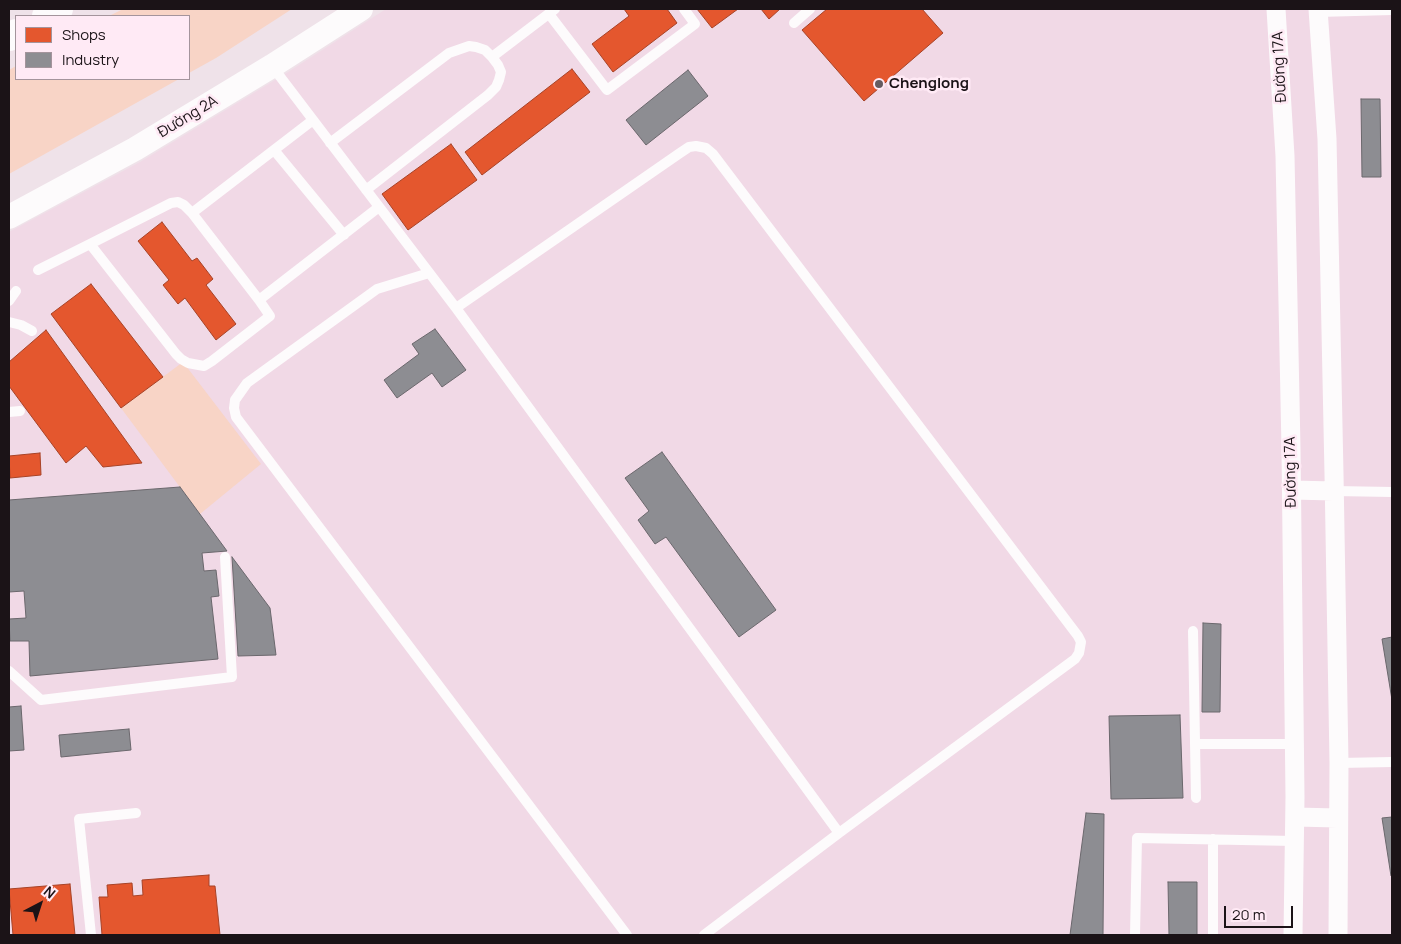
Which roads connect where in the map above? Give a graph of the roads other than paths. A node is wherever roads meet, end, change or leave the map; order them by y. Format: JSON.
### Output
{"nodes":[{"id":1,"x":59,"y":9,"type":"edge"},
{"id":2,"x":361,"y":9,"type":"edge"},
{"id":3,"x":684,"y":9,"type":"edge"},
{"id":4,"x":810,"y":9,"type":"edge"},
{"id":5,"x":1276,"y":9,"type":"edge"},
{"id":6,"x":1318,"y":10,"type":"edge"},
{"id":7,"x":1392,"y":10,"type":"edge"},
{"id":8,"x":552,"y":11,"type":"edge"},
{"id":9,"x":48,"y":15,"type":"edge"},
{"id":10,"x":794,"y":23,"type":"dead end"},
{"id":11,"x":492,"y":57,"type":"junction"},
{"id":12,"x":272,"y":66,"type":"junction"},
{"id":13,"x":313,"y":120,"type":"junction"},
{"id":14,"x":330,"y":143,"type":"junction"},
{"id":15,"x":274,"y":150,"type":"junction"},
{"id":16,"x":366,"y":190,"type":"junction"},
{"id":17,"x":379,"y":207,"type":"junction"},
{"id":18,"x":192,"y":213,"type":"junction"},
{"id":19,"x":9,"y":217,"type":"edge"},
{"id":20,"x":344,"y":235,"type":"junction"},
{"id":21,"x":90,"y":244,"type":"junction"},
{"id":22,"x":38,"y":270,"type":"dead end"},
{"id":23,"x":430,"y":273,"type":"junction"},
{"id":24,"x":16,"y":291,"type":"dead end"},
{"id":25,"x":260,"y":300,"type":"junction"},
{"id":26,"x":9,"y":301,"type":"edge"},
{"id":27,"x":456,"y":308,"type":"junction"},
{"id":28,"x":9,"y":322,"type":"edge"},
{"id":29,"x":32,"y":331,"type":"dead end"},
{"id":30,"x":20,"y":411,"type":"dead end"},
{"id":31,"x":9,"y":412,"type":"edge"},
{"id":32,"x":1292,"y":490,"type":"junction"},
{"id":33,"x":1334,"y":491,"type":"junction"},
{"id":34,"x":1392,"y":492,"type":"edge"},
{"id":35,"x":225,"y":557,"type":"dead end"},
{"id":36,"x":1193,"y":631,"type":"dead end"},
{"id":37,"x":9,"y":671,"type":"edge"},
{"id":38,"x":1195,"y":744,"type":"junction"},
{"id":39,"x":1294,"y":744,"type":"junction"},
{"id":40,"x":1392,"y":762,"type":"edge"},
{"id":41,"x":1339,"y":763,"type":"junction"},
{"id":42,"x":1196,"y":798,"type":"dead end"},
{"id":43,"x":136,"y":813,"type":"dead end"},
{"id":44,"x":1295,"y":817,"type":"junction"},
{"id":45,"x":1338,"y":818,"type":"junction"},
{"id":46,"x":839,"y":833,"type":"junction"},
{"id":47,"x":1213,"y":840,"type":"junction"},
{"id":48,"x":1294,"y":841,"type":"junction"},
{"id":49,"x":91,"y":935,"type":"edge"},
{"id":50,"x":627,"y":935,"type":"edge"},
{"id":51,"x":704,"y":935,"type":"edge"},
{"id":52,"x":1135,"y":935,"type":"edge"},
{"id":53,"x":1213,"y":935,"type":"edge"},
{"id":54,"x":1293,"y":935,"type":"edge"},
{"id":55,"x":1338,"y":935,"type":"edge"}],
"edges":[{"from":1,"to":9,"type":"highway"},
{"from":2,"to":12,"type":"street","name":"Đường 2A"},
{"from":3,"to":8,"type":"lane"},
{"from":4,"to":10,"type":"lane"},
{"from":5,"to":32,"type":"street","name":"Đường 17A"},
{"from":6,"to":7,"type":"lane"},
{"from":6,"to":33,"type":"street"},
{"from":8,"to":11,"type":"lane"},
{"from":11,"to":14,"type":"lane"},
{"from":11,"to":16,"type":"lane"},
{"from":12,"to":13,"type":"lane"},
{"from":12,"to":19,"type":"street","name":"Đường 2A"},
{"from":13,"to":14,"type":"lane"},
{"from":13,"to":15,"type":"lane"},
{"from":14,"to":16,"type":"lane"},
{"from":15,"to":18,"type":"lane"},
{"from":15,"to":20,"type":"lane"},
{"from":16,"to":17,"type":"lane"},
{"from":17,"to":20,"type":"lane"},
{"from":17,"to":23,"type":"lane"},
{"from":18,"to":21,"type":"lane"},
{"from":18,"to":25,"type":"lane"},
{"from":20,"to":25,"type":"lane"},
{"from":21,"to":22,"type":"lane"},
{"from":21,"to":25,"type":"lane"},
{"from":23,"to":27,"type":"lane"},
{"from":23,"to":50,"type":"lane"},
{"from":24,"to":26,"type":"lane"},
{"from":27,"to":46,"type":"lane"},
{"from":27,"to":46,"type":"lane"},
{"from":28,"to":29,"type":"lane"},
{"from":30,"to":31,"type":"lane"},
{"from":32,"to":33,"type":"street"},
{"from":32,"to":39,"type":"street","name":"Đường 17A"},
{"from":33,"to":34,"type":"lane"},
{"from":33,"to":41,"type":"street"},
{"from":35,"to":37,"type":"lane"},
{"from":36,"to":38,"type":"lane"},
{"from":38,"to":39,"type":"lane"},
{"from":38,"to":42,"type":"lane"},
{"from":39,"to":44,"type":"street","name":"Đường 17A"},
{"from":40,"to":41,"type":"lane"},
{"from":41,"to":45,"type":"street"},
{"from":43,"to":49,"type":"lane"},
{"from":44,"to":45,"type":"street"},
{"from":44,"to":48,"type":"street","name":"Đường 17A"},
{"from":45,"to":55,"type":"street"},
{"from":46,"to":51,"type":"lane"},
{"from":47,"to":48,"type":"lane"},
{"from":47,"to":52,"type":"lane"},
{"from":47,"to":53,"type":"lane"},
{"from":48,"to":54,"type":"street","name":"Đường 17A"}]}
